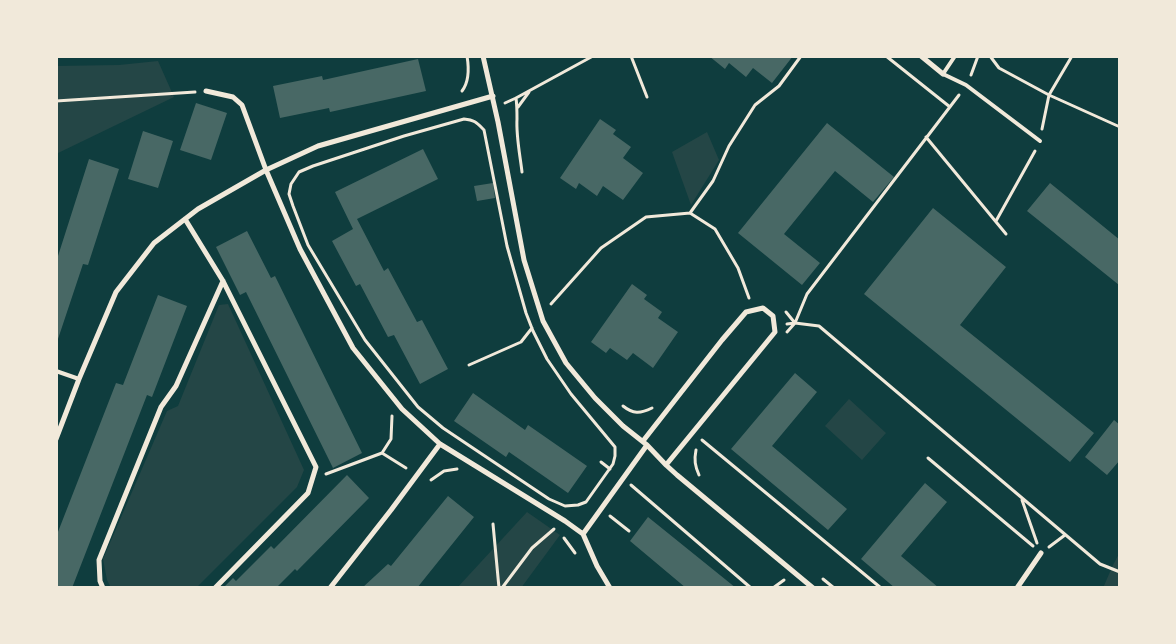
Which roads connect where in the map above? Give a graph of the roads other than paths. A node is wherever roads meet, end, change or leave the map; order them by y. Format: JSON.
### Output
{"nodes":[{"id":1,"x":483,"y":56,"type":"edge"},
{"id":2,"x":921,"y":56,"type":"edge"},
{"id":3,"x":955,"y":56,"type":"edge"},
{"id":4,"x":943,"y":74,"type":"junction"},
{"id":5,"x":206,"y":91,"type":"road end"},
{"id":6,"x":492,"y":96,"type":"junction"},
{"id":7,"x":1040,"y":142,"type":"road end"},
{"id":8,"x":266,"y":170,"type":"junction"},
{"id":9,"x":185,"y":219,"type":"junction"},
{"id":10,"x":223,"y":281,"type":"junction"},
{"id":11,"x":56,"y":371,"type":"edge"},
{"id":12,"x":79,"y":379,"type":"junction"},
{"id":13,"x":56,"y":439,"type":"edge"},
{"id":14,"x":645,"y":443,"type":"junction"},
{"id":15,"x":440,"y":444,"type":"junction"},
{"id":16,"x":666,"y":466,"type":"junction"},
{"id":17,"x":583,"y":534,"type":"junction"},
{"id":18,"x":1041,"y":553,"type":"road end"},
{"id":19,"x":103,"y":588,"type":"edge"},
{"id":20,"x":215,"y":588,"type":"edge"},
{"id":21,"x":330,"y":588,"type":"edge"},
{"id":22,"x":610,"y":588,"type":"edge"},
{"id":23,"x":812,"y":588,"type":"edge"},
{"id":24,"x":1017,"y":588,"type":"edge"}],
"edges":[{"from":1,"to":6,"type":"street"},
{"from":2,"to":4,"type":"street"},
{"from":3,"to":4,"type":"lane"},
{"from":4,"to":7,"type":"lane"},
{"from":5,"to":8,"type":"street"},
{"from":6,"to":8,"type":"street"},
{"from":6,"to":14,"type":"street"},
{"from":8,"to":9,"type":"street"},
{"from":8,"to":15,"type":"street"},
{"from":9,"to":10,"type":"street"},
{"from":9,"to":12,"type":"street"},
{"from":10,"to":19,"type":"street"},
{"from":10,"to":20,"type":"street"},
{"from":11,"to":12,"type":"lane"},
{"from":12,"to":13,"type":"street"},
{"from":14,"to":16,"type":"street"},
{"from":14,"to":16,"type":"street"},
{"from":14,"to":17,"type":"street"},
{"from":15,"to":17,"type":"street"},
{"from":15,"to":21,"type":"street"},
{"from":16,"to":23,"type":"street"},
{"from":17,"to":22,"type":"street"},
{"from":18,"to":24,"type":"street"}]}
